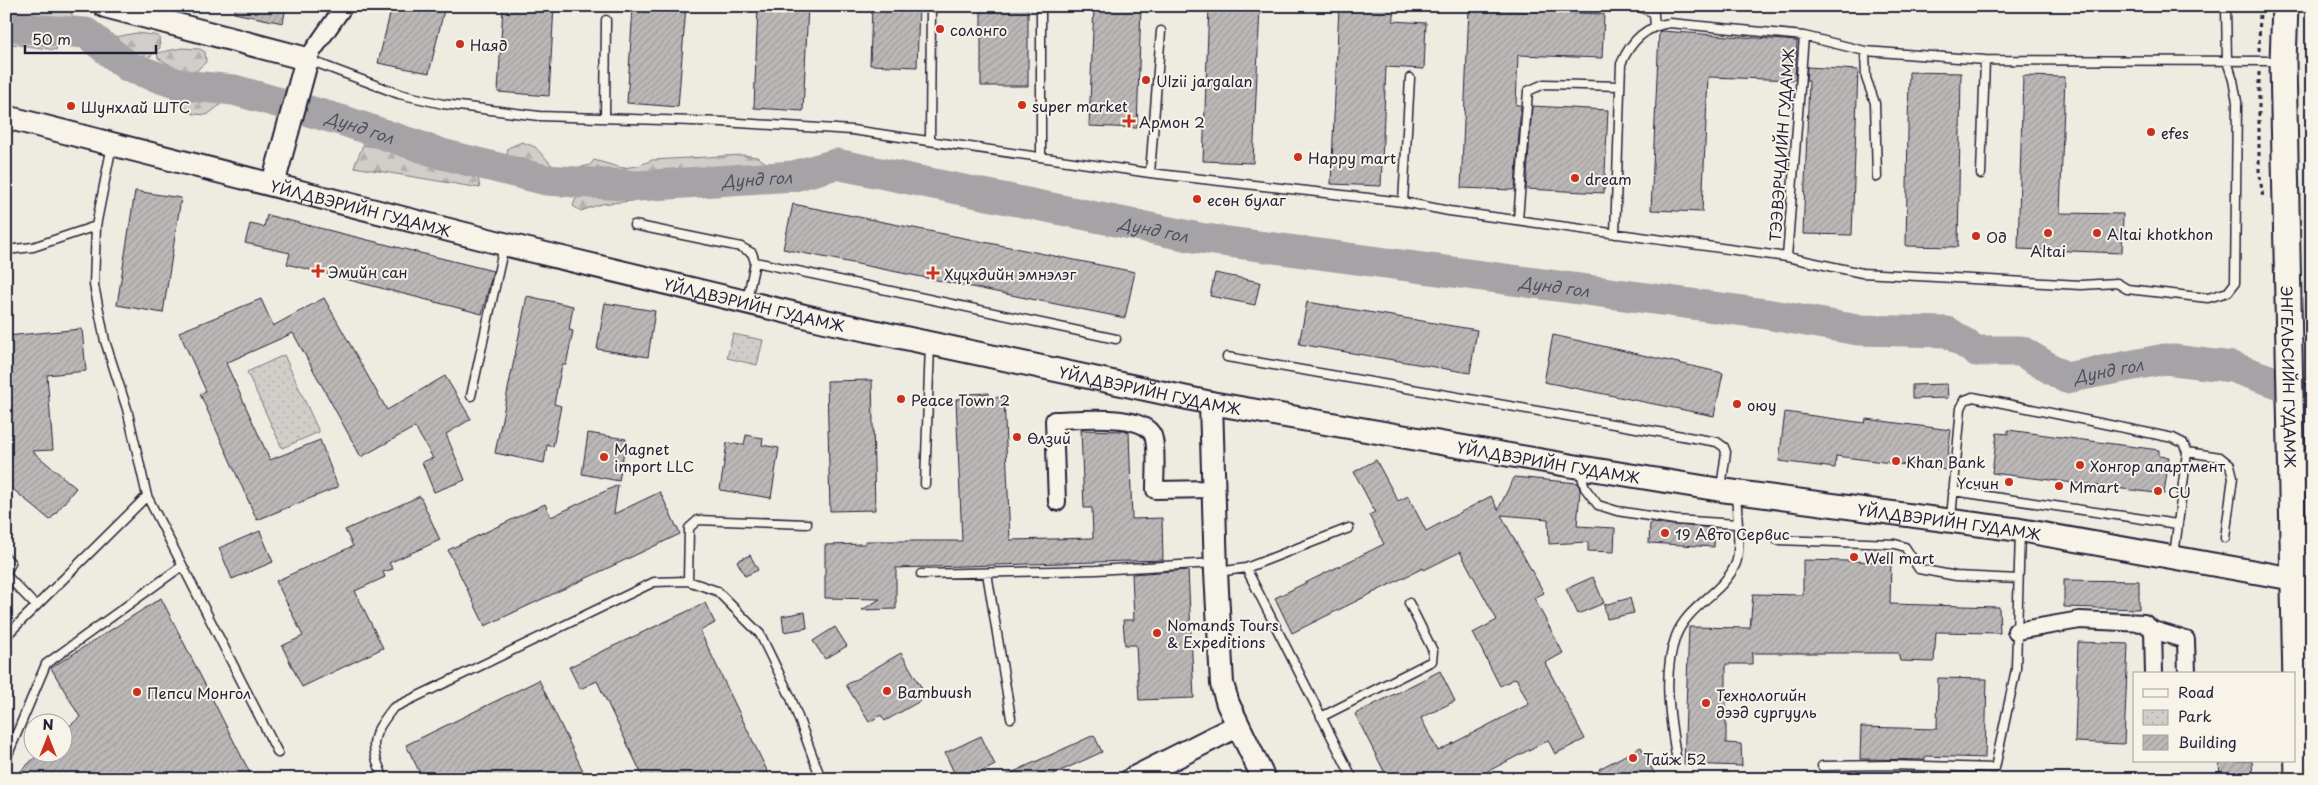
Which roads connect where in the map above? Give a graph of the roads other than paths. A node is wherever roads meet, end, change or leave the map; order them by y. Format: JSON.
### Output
{"nodes":[{"id":1,"x":105,"y":6,"type":"edge"},
{"id":2,"x":344,"y":6,"type":"edge"},
{"id":3,"x":931,"y":6,"type":"edge"},
{"id":4,"x":1638,"y":6,"type":"edge"},
{"id":5,"x":2226,"y":6,"type":"edge"},
{"id":6,"x":2285,"y":6,"type":"edge"},
{"id":7,"x":1654,"y":9,"type":"edge"},
{"id":8,"x":1041,"y":13,"type":"dead end"},
{"id":9,"x":606,"y":20,"type":"dead end"},
{"id":10,"x":1655,"y":25,"type":"junction"},
{"id":11,"x":1160,"y":31,"type":"dead end"},
{"id":12,"x":1804,"y":36,"type":"junction"},
{"id":13,"x":1865,"y":51,"type":"junction"},
{"id":14,"x":1985,"y":60,"type":"junction"},
{"id":15,"x":2226,"y":61,"type":"junction"},
{"id":16,"x":2283,"y":61,"type":"junction"},
{"id":17,"x":305,"y":67,"type":"junction"},
{"id":18,"x":1410,"y":78,"type":"dead end"},
{"id":19,"x":1620,"y":86,"type":"junction"},
{"id":20,"x":6,"y":117,"type":"edge"},
{"id":21,"x":605,"y":118,"type":"junction"},
{"id":22,"x":930,"y":141,"type":"junction"},
{"id":23,"x":112,"y":143,"type":"junction"},
{"id":24,"x":1042,"y":157,"type":"junction"},
{"id":25,"x":1150,"y":173,"type":"junction"},
{"id":26,"x":1981,"y":174,"type":"dead end"},
{"id":27,"x":1877,"y":177,"type":"dead end"},
{"id":28,"x":273,"y":184,"type":"junction"},
{"id":29,"x":1403,"y":202,"type":"junction"},
{"id":30,"x":1518,"y":220,"type":"junction"},
{"id":31,"x":634,"y":225,"type":"dead end"},
{"id":32,"x":96,"y":226,"type":"junction"},
{"id":33,"x":1615,"y":234,"type":"junction"},
{"id":34,"x":504,"y":244,"type":"junction"},
{"id":35,"x":6,"y":250,"type":"edge"},
{"id":36,"x":1786,"y":257,"type":"junction"},
{"id":37,"x":755,"y":262,"type":"junction"},
{"id":38,"x":746,"y":302,"type":"junction"},
{"id":39,"x":1116,"y":339,"type":"dead end"},
{"id":40,"x":930,"y":345,"type":"junction"},
{"id":41,"x":1227,"y":357,"type":"dead end"},
{"id":42,"x":471,"y":396,"type":"dead end"},
{"id":43,"x":1211,"y":403,"type":"junction"},
{"id":44,"x":2186,"y":452,"type":"junction"},
{"id":45,"x":1579,"y":468,"type":"junction"},
{"id":46,"x":925,"y":484,"type":"dead end"},
{"id":47,"x":1213,"y":489,"type":"junction"},
{"id":48,"x":1729,"y":491,"type":"junction"},
{"id":49,"x":1953,"y":492,"type":"junction"},
{"id":50,"x":147,"y":496,"type":"junction"},
{"id":51,"x":1058,"y":502,"type":"dead end"},
{"id":52,"x":1951,"y":522,"type":"junction"},
{"id":53,"x":807,"y":524,"type":"dead end"},
{"id":54,"x":1737,"y":524,"type":"junction"},
{"id":55,"x":2177,"y":524,"type":"junction"},
{"id":56,"x":1349,"y":528,"type":"dead end"},
{"id":57,"x":2020,"y":530,"type":"junction"},
{"id":58,"x":2225,"y":538,"type":"dead end"},
{"id":59,"x":1778,"y":540,"type":"dead end"},
{"id":60,"x":6,"y":558,"type":"edge"},
{"id":61,"x":2174,"y":558,"type":"junction"},
{"id":62,"x":182,"y":566,"type":"junction"},
{"id":63,"x":1216,"y":567,"type":"junction"},
{"id":64,"x":1246,"y":568,"type":"junction"},
{"id":65,"x":986,"y":573,"type":"junction"},
{"id":66,"x":6,"y":574,"type":"edge"},
{"id":67,"x":921,"y":574,"type":"dead end"},
{"id":68,"x":2018,"y":578,"type":"junction"},
{"id":69,"x":2305,"y":580,"type":"edge"},
{"id":70,"x":688,"y":581,"type":"junction"},
{"id":71,"x":1409,"y":603,"type":"dead end"},
{"id":72,"x":36,"y":606,"type":"junction"},
{"id":73,"x":2153,"y":630,"type":"junction"},
{"id":74,"x":2016,"y":631,"type":"junction"},
{"id":75,"x":6,"y":636,"type":"edge"},
{"id":76,"x":2154,"y":672,"type":"edge"},
{"id":77,"x":2187,"y":672,"type":"edge"},
{"id":78,"x":2296,"y":680,"type":"edge"},
{"id":79,"x":1322,"y":717,"type":"junction"},
{"id":80,"x":1011,"y":718,"type":"dead end"},
{"id":81,"x":2296,"y":720,"type":"edge"},
{"id":82,"x":1237,"y":726,"type":"junction"},
{"id":83,"x":278,"y":753,"type":"dead end"},
{"id":84,"x":1676,"y":756,"type":"dead end"},
{"id":85,"x":6,"y":760,"type":"edge"},
{"id":86,"x":1822,"y":766,"type":"dead end"},
{"id":87,"x":384,"y":779,"type":"edge"},
{"id":88,"x":821,"y":779,"type":"edge"},
{"id":89,"x":1132,"y":779,"type":"edge"},
{"id":90,"x":1264,"y":779,"type":"edge"},
{"id":91,"x":1353,"y":779,"type":"edge"},
{"id":92,"x":2298,"y":779,"type":"edge"}],
"edges":[{"from":1,"to":17,"type":"main road"},
{"from":2,"to":17,"type":"street"},
{"from":3,"to":22,"type":"lane"},
{"from":4,"to":7,"type":"lane"},
{"from":5,"to":15,"type":"lane"},
{"from":6,"to":16,"type":"main road","name":"ЭНГЕЛЬСИЙН ГУДАМЖ"},
{"from":7,"to":10,"type":"lane"},
{"from":8,"to":24,"type":"lane"},
{"from":9,"to":21,"type":"lane"},
{"from":10,"to":12,"type":"lane"},
{"from":10,"to":19,"type":"lane"},
{"from":11,"to":25,"type":"lane"},
{"from":12,"to":13,"type":"lane"},
{"from":12,"to":36,"type":"lane","name":"ТЭЭВЭРЧДИЙН ГУДАМЖ"},
{"from":13,"to":14,"type":"lane"},
{"from":13,"to":27,"type":"lane"},
{"from":14,"to":15,"type":"lane"},
{"from":14,"to":26,"type":"lane"},
{"from":15,"to":16,"type":"lane"},
{"from":15,"to":36,"type":"lane"},
{"from":16,"to":69,"type":"main road","name":"ЭНГЕЛЬСИЙН ГУДАМЖ"},
{"from":17,"to":21,"type":"lane"},
{"from":17,"to":28,"type":"main road"},
{"from":18,"to":29,"type":"lane"},
{"from":19,"to":30,"type":"lane"},
{"from":19,"to":33,"type":"lane"},
{"from":20,"to":23,"type":"main road","name":"YЙЛДВЭРИЙН ГУДАМЖ"},
{"from":21,"to":22,"type":"lane"},
{"from":22,"to":24,"type":"lane"},
{"from":23,"to":28,"type":"main road","name":"YЙЛДВЭРИЙН ГУДАМЖ"},
{"from":23,"to":32,"type":"lane"},
{"from":24,"to":25,"type":"lane"},
{"from":25,"to":29,"type":"lane"},
{"from":28,"to":34,"type":"main road","name":"YЙЛДВЭРИЙН ГУДАМЖ"},
{"from":29,"to":30,"type":"lane"},
{"from":30,"to":33,"type":"lane"},
{"from":31,"to":37,"type":"lane"},
{"from":32,"to":35,"type":"lane"},
{"from":32,"to":50,"type":"lane"},
{"from":33,"to":36,"type":"lane"},
{"from":34,"to":38,"type":"main road","name":"YЙЛДВЭРИЙН ГУДАМЖ"},
{"from":34,"to":42,"type":"lane"},
{"from":37,"to":38,"type":"lane"},
{"from":37,"to":39,"type":"lane"},
{"from":38,"to":40,"type":"main road","name":"YЙЛДВЭРИЙН ГУДАМЖ"},
{"from":40,"to":43,"type":"main road","name":"YЙЛДВЭРИЙН ГУДАМЖ"},
{"from":40,"to":46,"type":"lane"},
{"from":41,"to":48,"type":"lane"},
{"from":43,"to":45,"type":"main road","name":"YЙЛДВЭРИЙН ГУДАМЖ"},
{"from":43,"to":47,"type":"main road"},
{"from":44,"to":49,"type":"lane"},
{"from":44,"to":55,"type":"lane"},
{"from":44,"to":58,"type":"lane"},
{"from":45,"to":48,"type":"main road","name":"YЙЛДВЭРИЙН ГУДАМЖ"},
{"from":45,"to":54,"type":"lane"},
{"from":47,"to":51,"type":"street"},
{"from":47,"to":63,"type":"main road"},
{"from":48,"to":52,"type":"main road","name":"YЙЛДВЭРИЙН ГУДАМЖ"},
{"from":48,"to":54,"type":"lane"},
{"from":49,"to":52,"type":"lane"},
{"from":49,"to":55,"type":"lane"},
{"from":50,"to":62,"type":"lane"},
{"from":50,"to":72,"type":"lane"},
{"from":52,"to":57,"type":"main road","name":"YЙЛДВЭРИЙН ГУДАМЖ"},
{"from":53,"to":70,"type":"lane"},
{"from":54,"to":84,"type":"lane"},
{"from":55,"to":61,"type":"lane"},
{"from":56,"to":64,"type":"lane"},
{"from":57,"to":61,"type":"main road","name":"YЙЛДВЭРИЙН ГУДАМЖ"},
{"from":57,"to":68,"type":"lane"},
{"from":59,"to":68,"type":"lane"},
{"from":60,"to":66,"type":"lane"},
{"from":61,"to":69,"type":"main road","name":"YЙЛДВЭРИЙН ГУДАМЖ"},
{"from":62,"to":83,"type":"lane"},
{"from":62,"to":85,"type":"lane"},
{"from":63,"to":64,"type":"lane"},
{"from":63,"to":65,"type":"lane"},
{"from":63,"to":82,"type":"main road"},
{"from":64,"to":79,"type":"lane"},
{"from":65,"to":67,"type":"lane"},
{"from":65,"to":80,"type":"lane"},
{"from":66,"to":72,"type":"lane"},
{"from":68,"to":74,"type":"lane"},
{"from":69,"to":78,"type":"main road","name":"ЭНГЕЛЬСИЙН ГУДАМЖ"},
{"from":70,"to":87,"type":"lane"},
{"from":70,"to":88,"type":"lane"},
{"from":71,"to":79,"type":"lane"},
{"from":72,"to":75,"type":"lane"},
{"from":73,"to":74,"type":"street"},
{"from":73,"to":76,"type":"street"},
{"from":73,"to":77,"type":"street"},
{"from":74,"to":86,"type":"lane"},
{"from":79,"to":91,"type":"lane"},
{"from":81,"to":92,"type":"main road","name":"ЭНГЕЛЬСИЙН ГУДАМЖ"},
{"from":82,"to":89,"type":"main road"},
{"from":82,"to":90,"type":"main road"}]}
